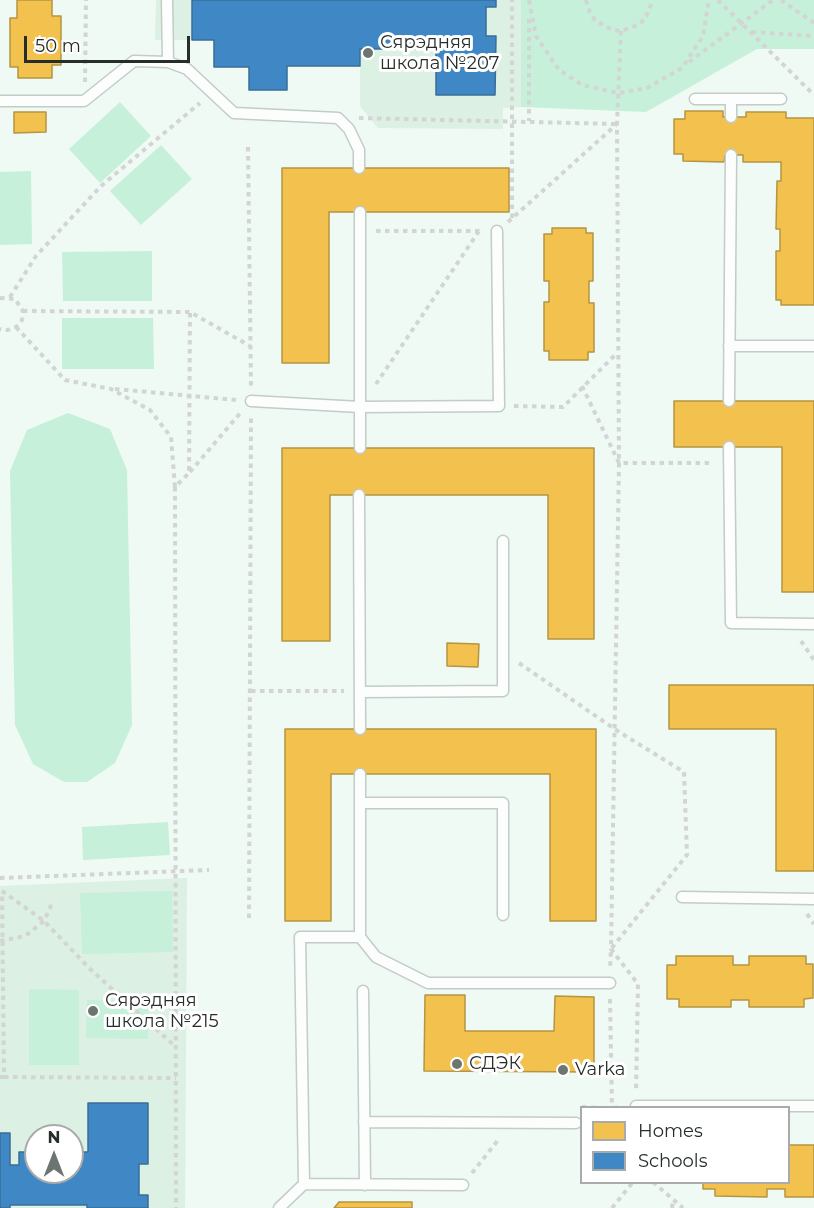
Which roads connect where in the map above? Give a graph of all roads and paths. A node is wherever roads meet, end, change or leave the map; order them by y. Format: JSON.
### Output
{"nodes":[{"id":1,"x":86,"y":0,"type":"edge"},
{"id":2,"x":167,"y":0,"type":"edge"},
{"id":3,"x":512,"y":0,"type":"edge"},
{"id":4,"x":529,"y":0,"type":"edge"},
{"id":5,"x":586,"y":0,"type":"edge"},
{"id":6,"x":653,"y":0,"type":"edge"},
{"id":7,"x":709,"y":0,"type":"edge"},
{"id":8,"x":718,"y":0,"type":"edge"},
{"id":9,"x":773,"y":0,"type":"edge"},
{"id":10,"x":781,"y":0,"type":"edge"},
{"id":11,"x":741,"y":22,"type":"junction"},
{"id":12,"x":814,"y":23,"type":"edge"},
{"id":13,"x":621,"y":31,"type":"junction"},
{"id":14,"x":751,"y":32,"type":"junction"},
{"id":15,"x":814,"y":36,"type":"edge"},
{"id":16,"x":168,"y":62,"type":"junction"},
{"id":17,"x":682,"y":68,"type":"junction"},
{"id":18,"x":814,"y":87,"type":"edge"},
{"id":19,"x":810,"y":91,"type":"junction"},
{"id":20,"x":212,"y":93,"type":"junction"},
{"id":21,"x":618,"y":93,"type":"junction"},
{"id":22,"x":814,"y":95,"type":"edge"},
{"id":23,"x":695,"y":99,"type":"dead end"},
{"id":24,"x":731,"y":99,"type":"junction"},
{"id":25,"x":781,"y":99,"type":"dead end"},
{"id":26,"x":84,"y":100,"type":"junction"},
{"id":27,"x":0,"y":101,"type":"edge"},
{"id":28,"x":731,"y":117,"type":"dead end"},
{"id":29,"x":338,"y":118,"type":"junction"},
{"id":30,"x":511,"y":120,"type":"junction"},
{"id":31,"x":529,"y":120,"type":"junction"},
{"id":32,"x":616,"y":124,"type":"junction"},
{"id":33,"x":248,"y":147,"type":"dead end"},
{"id":34,"x":730,"y":155,"type":"dead end"},
{"id":35,"x":359,"y":168,"type":"dead end"},
{"id":36,"x":360,"y":212,"type":"dead end"},
{"id":37,"x":512,"y":219,"type":"junction"},
{"id":38,"x":359,"y":231,"type":"junction"},
{"id":39,"x":479,"y":231,"type":"junction"},
{"id":40,"x":497,"y":231,"type":"junction"},
{"id":41,"x":10,"y":297,"type":"junction"},
{"id":42,"x":0,"y":298,"type":"edge"},
{"id":43,"x":23,"y":312,"type":"junction"},
{"id":44,"x":190,"y":312,"type":"junction"},
{"id":45,"x":16,"y":327,"type":"junction"},
{"id":46,"x":0,"y":329,"type":"edge"},
{"id":47,"x":250,"y":346,"type":"junction"},
{"id":48,"x":729,"y":346,"type":"junction"},
{"id":49,"x":814,"y":346,"type":"edge"},
{"id":50,"x":616,"y":353,"type":"junction"},
{"id":51,"x":582,"y":386,"type":"junction"},
{"id":52,"x":111,"y":389,"type":"junction"},
{"id":53,"x":190,"y":396,"type":"junction"},
{"id":54,"x":250,"y":401,"type":"junction"},
{"id":55,"x":729,"y":401,"type":"dead end"},
{"id":56,"x":499,"y":406,"type":"junction"},
{"id":57,"x":360,"y":407,"type":"junction"},
{"id":58,"x":729,"y":447,"type":"dead end"},
{"id":59,"x":360,"y":448,"type":"dead end"},
{"id":60,"x":619,"y":463,"type":"junction"},
{"id":61,"x":729,"y":463,"type":"junction"},
{"id":62,"x":189,"y":473,"type":"junction"},
{"id":63,"x":176,"y":487,"type":"junction"},
{"id":64,"x":359,"y":495,"type":"dead end"},
{"id":65,"x":503,"y":541,"type":"dead end"},
{"id":66,"x":814,"y":624,"type":"edge"},
{"id":67,"x":504,"y":652,"type":"junction"},
{"id":68,"x":251,"y":691,"type":"junction"},
{"id":69,"x":360,"y":692,"type":"junction"},
{"id":70,"x":360,"y":729,"type":"dead end"},
{"id":71,"x":616,"y":730,"type":"junction"},
{"id":72,"x":360,"y":774,"type":"dead end"},
{"id":73,"x":361,"y":803,"type":"junction"},
{"id":74,"x":209,"y":870,"type":"dead end"},
{"id":75,"x":178,"y":871,"type":"junction"},
{"id":76,"x":0,"y":878,"type":"edge"},
{"id":77,"x":1,"y":892,"type":"edge"},
{"id":78,"x":682,"y":897,"type":"dead end"},
{"id":79,"x":814,"y":899,"type":"edge"},
{"id":80,"x":53,"y":901,"type":"dead end"},
{"id":81,"x":502,"y":915,"type":"dead end"},
{"id":82,"x":249,"y":918,"type":"dead end"},
{"id":83,"x":44,"y":921,"type":"junction"},
{"id":84,"x":360,"y":937,"type":"junction"},
{"id":85,"x":2,"y":941,"type":"edge"},
{"id":86,"x":611,"y":949,"type":"junction"},
{"id":87,"x":610,"y":983,"type":"junction"},
{"id":88,"x":638,"y":984,"type":"junction"},
{"id":89,"x":363,"y":991,"type":"dead end"},
{"id":90,"x":177,"y":1048,"type":"junction"},
{"id":91,"x":2,"y":1077,"type":"edge"},
{"id":92,"x":176,"y":1078,"type":"junction"},
{"id":93,"x":613,"y":1106,"type":"edge"},
{"id":94,"x":636,"y":1106,"type":"edge"},
{"id":95,"x":814,"y":1106,"type":"edge"},
{"id":96,"x":364,"y":1122,"type":"junction"},
{"id":97,"x":576,"y":1123,"type":"dead end"},
{"id":98,"x":304,"y":1184,"type":"junction"},
{"id":99,"x":631,"y":1184,"type":"edge"},
{"id":100,"x":655,"y":1184,"type":"edge"},
{"id":101,"x":365,"y":1185,"type":"junction"},
{"id":102,"x":463,"y":1185,"type":"dead end"},
{"id":103,"x":674,"y":1199,"type":"junction"},
{"id":104,"x":176,"y":1208,"type":"edge"},
{"id":105,"x":279,"y":1208,"type":"edge"},
{"id":106,"x":612,"y":1208,"type":"edge"},
{"id":107,"x":672,"y":1208,"type":"edge"},
{"id":108,"x":683,"y":1208,"type":"edge"}],
"edges":[{"from":1,"to":26,"type":"path"},
{"from":2,"to":16,"type":"lane"},
{"from":3,"to":30,"type":"path"},
{"from":4,"to":21,"type":"path"},
{"from":4,"to":31,"type":"path"},
{"from":5,"to":13,"type":"path"},
{"from":6,"to":13,"type":"path"},
{"from":7,"to":17,"type":"path"},
{"from":8,"to":11,"type":"path"},
{"from":9,"to":11,"type":"path"},
{"from":10,"to":12,"type":"path"},
{"from":11,"to":14,"type":"path"},
{"from":11,"to":17,"type":"path"},
{"from":13,"to":21,"type":"path"},
{"from":14,"to":15,"type":"path"},
{"from":14,"to":19,"type":"path"},
{"from":16,"to":20,"type":"lane"},
{"from":16,"to":26,"type":"lane"},
{"from":17,"to":21,"type":"path"},
{"from":18,"to":19,"type":"path"},
{"from":19,"to":22,"type":"path"},
{"from":20,"to":29,"type":"lane"},
{"from":20,"to":41,"type":"path"},
{"from":21,"to":32,"type":"path"},
{"from":23,"to":24,"type":"lane"},
{"from":24,"to":25,"type":"lane"},
{"from":24,"to":28,"type":"lane"},
{"from":26,"to":27,"type":"lane"},
{"from":29,"to":30,"type":"path"},
{"from":29,"to":35,"type":"lane"},
{"from":30,"to":31,"type":"path"},
{"from":30,"to":37,"type":"path"},
{"from":31,"to":32,"type":"path"},
{"from":32,"to":37,"type":"path"},
{"from":32,"to":50,"type":"path"},
{"from":33,"to":47,"type":"path"},
{"from":34,"to":48,"type":"lane"},
{"from":36,"to":38,"type":"lane"},
{"from":37,"to":40,"type":"path"},
{"from":38,"to":39,"type":"path"},
{"from":38,"to":57,"type":"lane"},
{"from":39,"to":40,"type":"path"},
{"from":39,"to":57,"type":"path"},
{"from":40,"to":56,"type":"lane"},
{"from":41,"to":42,"type":"path"},
{"from":41,"to":43,"type":"path"},
{"from":43,"to":44,"type":"path"},
{"from":43,"to":45,"type":"path"},
{"from":44,"to":47,"type":"path"},
{"from":44,"to":53,"type":"path"},
{"from":45,"to":46,"type":"path"},
{"from":45,"to":52,"type":"path"},
{"from":47,"to":54,"type":"path"},
{"from":48,"to":49,"type":"lane"},
{"from":48,"to":55,"type":"lane"},
{"from":50,"to":51,"type":"path"},
{"from":50,"to":60,"type":"path"},
{"from":51,"to":56,"type":"path"},
{"from":51,"to":60,"type":"path"},
{"from":52,"to":53,"type":"path"},
{"from":52,"to":63,"type":"path"},
{"from":53,"to":54,"type":"path"},
{"from":53,"to":62,"type":"path"},
{"from":54,"to":57,"type":"lane"},
{"from":54,"to":62,"type":"path"},
{"from":54,"to":68,"type":"path"},
{"from":56,"to":57,"type":"lane"},
{"from":57,"to":59,"type":"lane"},
{"from":58,"to":61,"type":"lane"},
{"from":60,"to":61,"type":"path"},
{"from":60,"to":71,"type":"path"},
{"from":61,"to":66,"type":"lane"},
{"from":62,"to":63,"type":"path"},
{"from":63,"to":75,"type":"path"},
{"from":64,"to":69,"type":"lane"},
{"from":65,"to":67,"type":"lane"},
{"from":67,"to":69,"type":"lane"},
{"from":67,"to":71,"type":"path"},
{"from":68,"to":69,"type":"path"},
{"from":68,"to":82,"type":"path"},
{"from":69,"to":70,"type":"lane"},
{"from":71,"to":86,"type":"path"},
{"from":71,"to":86,"type":"path"},
{"from":72,"to":73,"type":"lane"},
{"from":73,"to":81,"type":"lane"},
{"from":73,"to":84,"type":"lane"},
{"from":74,"to":75,"type":"path"},
{"from":75,"to":76,"type":"path"},
{"from":75,"to":90,"type":"path"},
{"from":77,"to":83,"type":"path"},
{"from":77,"to":85,"type":"path"},
{"from":78,"to":79,"type":"lane"},
{"from":80,"to":83,"type":"path"},
{"from":83,"to":85,"type":"path"},
{"from":83,"to":90,"type":"path"},
{"from":84,"to":87,"type":"lane"},
{"from":84,"to":98,"type":"lane"},
{"from":85,"to":91,"type":"path"},
{"from":86,"to":87,"type":"path"},
{"from":86,"to":88,"type":"path"},
{"from":87,"to":88,"type":"path"},
{"from":87,"to":93,"type":"path"},
{"from":88,"to":94,"type":"path"},
{"from":89,"to":96,"type":"lane"},
{"from":90,"to":92,"type":"path"},
{"from":91,"to":92,"type":"path"},
{"from":92,"to":104,"type":"path"},
{"from":94,"to":95,"type":"lane"},
{"from":96,"to":97,"type":"lane"},
{"from":96,"to":101,"type":"lane"},
{"from":98,"to":101,"type":"lane"},
{"from":98,"to":105,"type":"lane"},
{"from":99,"to":106,"type":"path"},
{"from":100,"to":103,"type":"path"},
{"from":101,"to":102,"type":"lane"},
{"from":103,"to":107,"type":"path"},
{"from":103,"to":108,"type":"path"}]}
